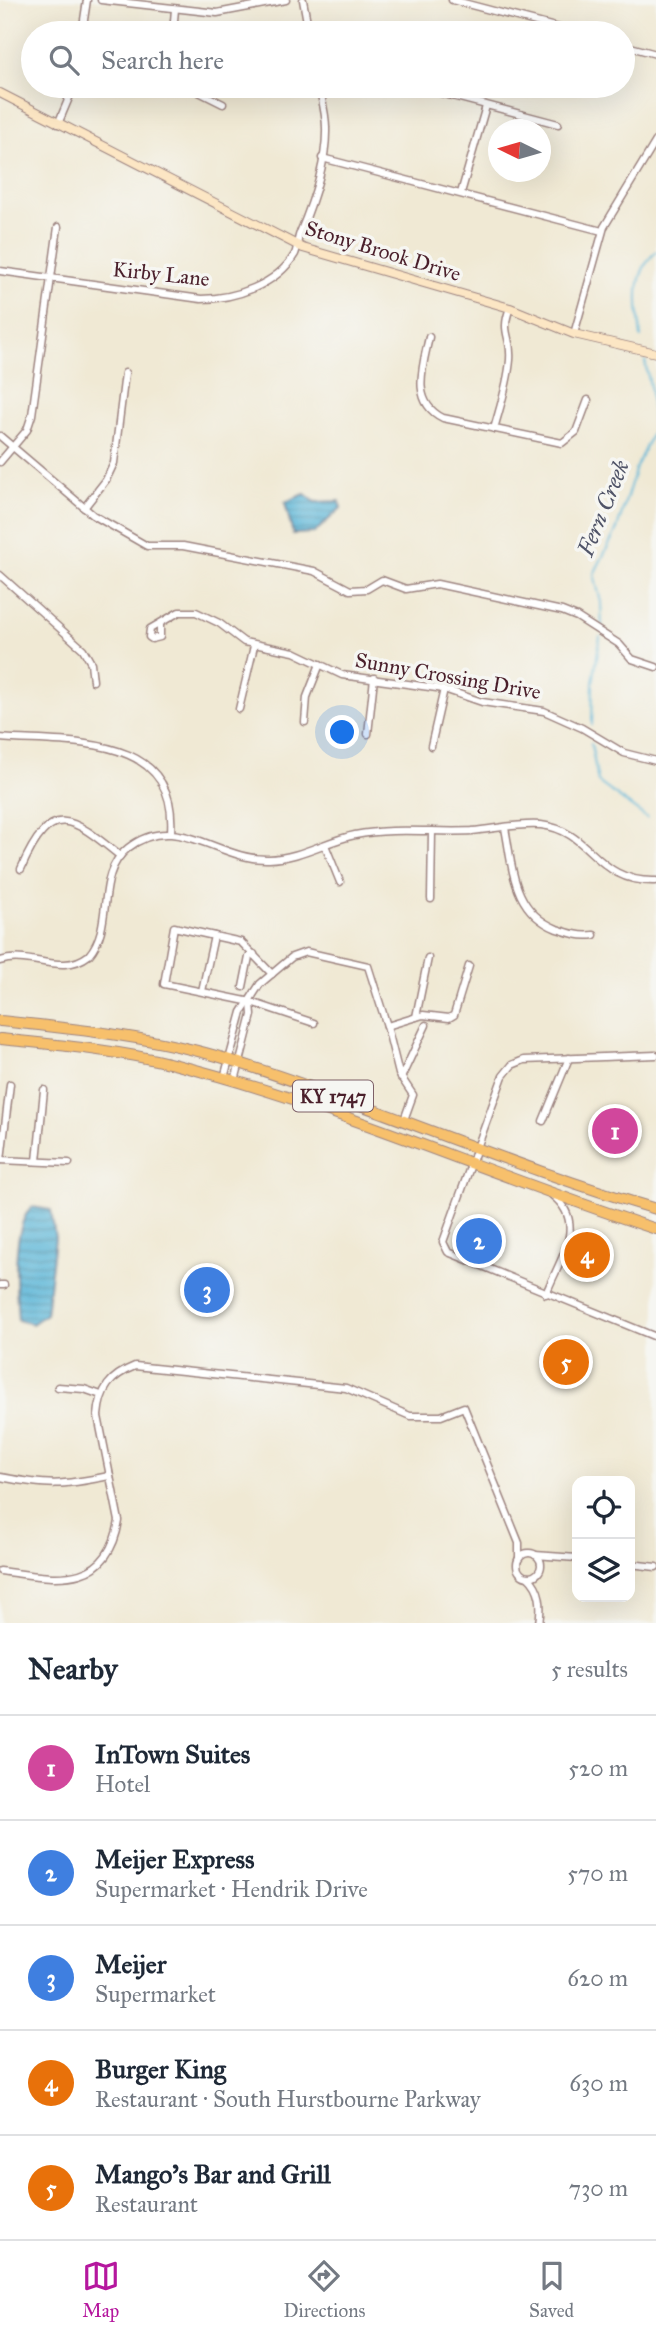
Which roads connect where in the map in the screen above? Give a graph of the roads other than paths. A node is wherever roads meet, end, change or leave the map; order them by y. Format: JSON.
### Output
{"nodes":[{"id":1,"x":87,"y":0,"type":"edge"},
{"id":2,"x":101,"y":0,"type":"edge"},
{"id":3,"x":286,"y":0,"type":"edge"},
{"id":4,"x":303,"y":0,"type":"edge"},
{"id":5,"x":452,"y":0,"type":"edge"},
{"id":6,"x":175,"y":9,"type":"junction"},
{"id":7,"x":84,"y":21,"type":"edge"},
{"id":8,"x":174,"y":21,"type":"edge"},
{"id":9,"x":307,"y":21,"type":"edge"},
{"id":10,"x":532,"y":21,"type":"edge"},
{"id":11,"x":635,"y":48,"type":"edge"},
{"id":12,"x":656,"y":54,"type":"edge"},
{"id":13,"x":0,"y":93,"type":"edge"},
{"id":14,"x":70,"y":98,"type":"edge"},
{"id":15,"x":211,"y":98,"type":"edge"},
{"id":16,"x":321,"y":98,"type":"edge"},
{"id":17,"x":457,"y":98,"type":"edge"},
{"id":18,"x":223,"y":104,"type":"dead end"},
{"id":19,"x":486,"y":106,"type":"junction"},
{"id":20,"x":58,"y":124,"type":"junction"},
{"id":21,"x":558,"y":124,"type":"dead end"},
{"id":22,"x":656,"y":141,"type":"edge"},
{"id":23,"x":322,"y":158,"type":"junction"},
{"id":24,"x":461,"y":193,"type":"junction"},
{"id":25,"x":58,"y":227,"type":"dead end"},
{"id":26,"x":602,"y":231,"type":"junction"},
{"id":27,"x":297,"y":244,"type":"junction"},
{"id":28,"x":0,"y":271,"type":"edge"},
{"id":29,"x":51,"y":279,"type":"junction"},
{"id":30,"x":510,"y":307,"type":"junction"},
{"id":31,"x":574,"y":334,"type":"junction"},
{"id":32,"x":429,"y":337,"type":"dead end"},
{"id":33,"x":656,"y":353,"type":"edge"},
{"id":34,"x":125,"y":373,"type":"dead end"},
{"id":35,"x":588,"y":400,"type":"dead end"},
{"id":36,"x":494,"y":429,"type":"junction"},
{"id":37,"x":0,"y":436,"type":"edge"},
{"id":38,"x":13,"y":447,"type":"junction"},
{"id":39,"x":0,"y":462,"type":"edge"},
{"id":40,"x":84,"y":508,"type":"junction"},
{"id":41,"x":0,"y":575,"type":"edge"},
{"id":42,"x":159,"y":625,"type":"dead end"},
{"id":43,"x":254,"y":646,"type":"junction"},
{"id":44,"x":320,"y":664,"type":"junction"},
{"id":45,"x":656,"y":667,"type":"edge"},
{"id":46,"x":374,"y":678,"type":"junction"},
{"id":47,"x":93,"y":681,"type":"dead end"},
{"id":48,"x":444,"y":689,"type":"junction"},
{"id":49,"x":239,"y":709,"type":"dead end"},
{"id":50,"x":305,"y":722,"type":"dead end"},
{"id":51,"x":368,"y":734,"type":"dead end"},
{"id":52,"x":0,"y":738,"type":"edge"},
{"id":53,"x":431,"y":746,"type":"dead end"},
{"id":54,"x":656,"y":761,"type":"edge"},
{"id":55,"x":505,"y":828,"type":"junction"},
{"id":56,"x":432,"y":831,"type":"junction"},
{"id":57,"x":171,"y":832,"type":"junction"},
{"id":58,"x":325,"y":845,"type":"junction"},
{"id":59,"x":120,"y":856,"type":"junction"},
{"id":60,"x":21,"y":869,"type":"dead end"},
{"id":61,"x":656,"y":881,"type":"edge"},
{"id":62,"x":340,"y":882,"type":"dead end"},
{"id":63,"x":431,"y":898,"type":"dead end"},
{"id":64,"x":594,"y":935,"type":"dead end"},
{"id":65,"x":214,"y":936,"type":"junction"},
{"id":66,"x":254,"y":954,"type":"junction"},
{"id":67,"x":428,"y":958,"type":"dead end"},
{"id":68,"x":0,"y":961,"type":"edge"},
{"id":69,"x":469,"y":966,"type":"dead end"},
{"id":70,"x":272,"y":974,"type":"junction"},
{"id":71,"x":243,"y":987,"type":"dead end"},
{"id":72,"x":202,"y":992,"type":"junction"},
{"id":73,"x":251,"y":1002,"type":"junction"},
{"id":74,"x":416,"y":1017,"type":"junction"},
{"id":75,"x":0,"y":1021,"type":"edge"},
{"id":76,"x":314,"y":1023,"type":"dead end"},
{"id":77,"x":426,"y":1025,"type":"dead end"},
{"id":78,"x":387,"y":1026,"type":"junction"},
{"id":79,"x":0,"y":1039,"type":"edge"},
{"id":80,"x":656,"y":1055,"type":"edge"},
{"id":81,"x":569,"y":1058,"type":"junction"},
{"id":82,"x":229,"y":1060,"type":"junction"},
{"id":83,"x":240,"y":1064,"type":"junction"},
{"id":84,"x":224,"y":1077,"type":"junction"},
{"id":85,"x":401,"y":1078,"type":"junction"},
{"id":86,"x":235,"y":1081,"type":"junction"},
{"id":87,"x":10,"y":1084,"type":"dead end"},
{"id":88,"x":44,"y":1090,"type":"dead end"},
{"id":89,"x":404,"y":1120,"type":"junction"},
{"id":90,"x":543,"y":1121,"type":"dead end"},
{"id":91,"x":478,"y":1148,"type":"junction"},
{"id":92,"x":1,"y":1160,"type":"edge"},
{"id":93,"x":37,"y":1161,"type":"junction"},
{"id":94,"x":69,"y":1163,"type":"dead end"},
{"id":95,"x":472,"y":1165,"type":"junction"},
{"id":96,"x":552,"y":1195,"type":"junction"},
{"id":97,"x":654,"y":1207,"type":"edge"},
{"id":98,"x":656,"y":1229,"type":"edge"},
{"id":99,"x":546,"y":1294,"type":"junction"},
{"id":100,"x":656,"y":1336,"type":"edge"},
{"id":101,"x":58,"y":1387,"type":"dead end"},
{"id":102,"x":101,"y":1395,"type":"junction"},
{"id":103,"x":109,"y":1476,"type":"junction"},
{"id":104,"x":0,"y":1477,"type":"edge"},
{"id":105,"x":520,"y":1543,"type":"junction"},
{"id":106,"x":534,"y":1554,"type":"junction"},
{"id":107,"x":548,"y":1557,"type":"junction"},
{"id":108,"x":519,"y":1558,"type":"junction"},
{"id":109,"x":572,"y":1558,"type":"edge"},
{"id":110,"x":541,"y":1565,"type":"junction"},
{"id":111,"x":635,"y":1565,"type":"edge"},
{"id":112,"x":656,"y":1567,"type":"edge"},
{"id":113,"x":0,"y":1571,"type":"edge"},
{"id":114,"x":527,"y":1576,"type":"junction"},
{"id":115,"x":539,"y":1623,"type":"edge"}],
"edges":[{"from":1,"to":7,"type":"street"},
{"from":2,"to":6,"type":"street"},
{"from":3,"to":6,"type":"street"},
{"from":4,"to":9,"type":"street"},
{"from":5,"to":10,"type":"street"},
{"from":6,"to":8,"type":"street"},
{"from":11,"to":12,"type":"street"},
{"from":13,"to":20,"type":"street","name":"Stony Brook Drive"},
{"from":14,"to":20,"type":"street"},
{"from":15,"to":18,"type":"street"},
{"from":16,"to":23,"type":"street","name":"Kirby Lane"},
{"from":17,"to":19,"type":"street"},
{"from":19,"to":21,"type":"street"},
{"from":19,"to":24,"type":"street"},
{"from":20,"to":27,"type":"street","name":"Stony Brook Drive"},
{"from":22,"to":26,"type":"street"},
{"from":23,"to":24,"type":"street"},
{"from":23,"to":27,"type":"street","name":"Kirby Lane"},
{"from":24,"to":26,"type":"street"},
{"from":25,"to":29,"type":"street"},
{"from":26,"to":31,"type":"street"},
{"from":27,"to":29,"type":"street","name":"Kirby Lane"},
{"from":27,"to":30,"type":"street","name":"Stony Brook Drive"},
{"from":28,"to":29,"type":"street","name":"Kirby Lane"},
{"from":29,"to":38,"type":"street"},
{"from":30,"to":31,"type":"street","name":"Stony Brook Drive"},
{"from":30,"to":36,"type":"street"},
{"from":31,"to":33,"type":"street","name":"Stony Brook Drive"},
{"from":32,"to":36,"type":"street"},
{"from":34,"to":40,"type":"street"},
{"from":35,"to":36,"type":"street"},
{"from":37,"to":38,"type":"street"},
{"from":38,"to":39,"type":"street"},
{"from":38,"to":40,"type":"street"},
{"from":40,"to":45,"type":"street"},
{"from":41,"to":47,"type":"street"},
{"from":42,"to":43,"type":"street","name":"Sunny Crossing Drive"},
{"from":43,"to":44,"type":"street","name":"Sunny Crossing Drive"},
{"from":43,"to":49,"type":"street"},
{"from":44,"to":46,"type":"street","name":"Sunny Crossing Drive"},
{"from":44,"to":50,"type":"street"},
{"from":46,"to":48,"type":"street","name":"Sunny Crossing Drive"},
{"from":46,"to":51,"type":"street"},
{"from":48,"to":53,"type":"street"},
{"from":48,"to":54,"type":"street","name":"Sunny Crossing Drive"},
{"from":52,"to":57,"type":"street"},
{"from":55,"to":56,"type":"street"},
{"from":55,"to":61,"type":"street"},
{"from":55,"to":64,"type":"street"},
{"from":56,"to":58,"type":"street"},
{"from":56,"to":63,"type":"street"},
{"from":57,"to":58,"type":"street"},
{"from":57,"to":59,"type":"street"},
{"from":58,"to":62,"type":"street"},
{"from":59,"to":60,"type":"street"},
{"from":59,"to":68,"type":"street"},
{"from":65,"to":66,"type":"street"},
{"from":65,"to":72,"type":"street"},
{"from":65,"to":72,"type":"street"},
{"from":66,"to":70,"type":"street"},
{"from":66,"to":71,"type":"street"},
{"from":67,"to":74,"type":"street"},
{"from":69,"to":74,"type":"street"},
{"from":70,"to":73,"type":"street"},
{"from":70,"to":78,"type":"street"},
{"from":72,"to":73,"type":"street"},
{"from":73,"to":76,"type":"street"},
{"from":73,"to":82,"type":"street"},
{"from":73,"to":83,"type":"street"},
{"from":74,"to":78,"type":"street"},
{"from":75,"to":82,"type":"main road","number":"KY 1747"},
{"from":77,"to":85,"type":"street"},
{"from":78,"to":85,"type":"street"},
{"from":79,"to":84,"type":"main road","number":"KY 1747"},
{"from":80,"to":81,"type":"street"},
{"from":81,"to":90,"type":"street"},
{"from":81,"to":91,"type":"street"},
{"from":82,"to":83,"type":"main road","number":"KY 1747"},
{"from":82,"to":84,"type":"street"},
{"from":83,"to":86,"type":"street"},
{"from":83,"to":89,"type":"main road","number":"KY 1747"},
{"from":84,"to":86,"type":"main road","number":"KY 1747"},
{"from":85,"to":89,"type":"street"},
{"from":86,"to":95,"type":"main road","number":"KY 1747"},
{"from":87,"to":92,"type":"street"},
{"from":88,"to":93,"type":"street"},
{"from":89,"to":91,"type":"main road","number":"KY 1747"},
{"from":91,"to":95,"type":"street"},
{"from":91,"to":97,"type":"main road","number":"KY 1747"},
{"from":92,"to":93,"type":"street"},
{"from":93,"to":94,"type":"street"},
{"from":95,"to":96,"type":"main road","number":"KY 1747"},
{"from":95,"to":99,"type":"street"},
{"from":96,"to":98,"type":"main road","number":"KY 1747"},
{"from":96,"to":99,"type":"street"},
{"from":99,"to":100,"type":"street"},
{"from":101,"to":102,"type":"street"},
{"from":102,"to":103,"type":"street"},
{"from":102,"to":105,"type":"street"},
{"from":103,"to":104,"type":"street"},
{"from":103,"to":113,"type":"street"},
{"from":105,"to":106,"type":"street"},
{"from":105,"to":108,"type":"street"},
{"from":106,"to":107,"type":"street"},
{"from":106,"to":108,"type":"street"},
{"from":106,"to":110,"type":"street"},
{"from":107,"to":109,"type":"street"},
{"from":107,"to":110,"type":"street"},
{"from":108,"to":114,"type":"street"},
{"from":110,"to":114,"type":"street"},
{"from":111,"to":112,"type":"street"},
{"from":114,"to":115,"type":"street"}]}
